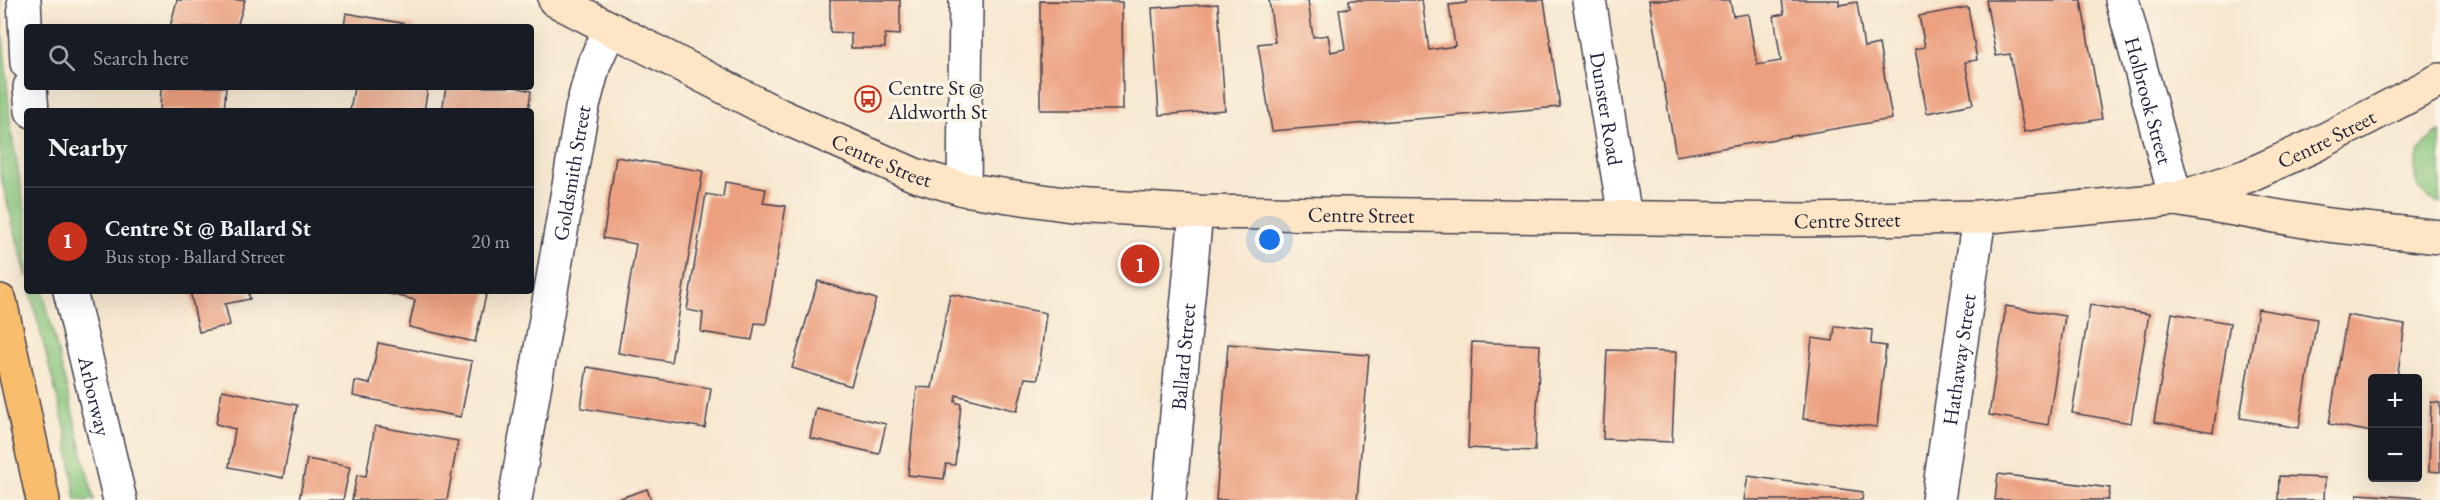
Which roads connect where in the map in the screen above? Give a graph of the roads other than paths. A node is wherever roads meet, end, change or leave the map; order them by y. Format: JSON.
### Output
{"nodes":[{"id":1,"x":24,"y":0,"type":"edge"},
{"id":2,"x":41,"y":0,"type":"edge"},
{"id":3,"x":555,"y":0,"type":"edge"},
{"id":4,"x":966,"y":0,"type":"edge"},
{"id":5,"x":1589,"y":0,"type":"edge"},
{"id":6,"x":2122,"y":0,"type":"edge"},
{"id":7,"x":25,"y":24,"type":"edge"},
{"id":8,"x":36,"y":24,"type":"edge"},
{"id":9,"x":610,"y":29,"type":"junction"},
{"id":10,"x":2440,"y":80,"type":"edge"},
{"id":11,"x":30,"y":90,"type":"edge"},
{"id":12,"x":32,"y":108,"type":"edge"},
{"id":13,"x":964,"y":189,"type":"junction"},
{"id":14,"x":2176,"y":199,"type":"junction"},
{"id":15,"x":1196,"y":212,"type":"junction"},
{"id":16,"x":1625,"y":217,"type":"junction"},
{"id":17,"x":1979,"y":217,"type":"junction"},
{"id":18,"x":2440,"y":237,"type":"edge"},
{"id":19,"x":71,"y":294,"type":"edge"},
{"id":20,"x":0,"y":301,"type":"edge"},
{"id":21,"x":44,"y":500,"type":"edge"},
{"id":22,"x":120,"y":500,"type":"edge"},
{"id":23,"x":514,"y":500,"type":"edge"},
{"id":24,"x":1169,"y":500,"type":"edge"},
{"id":25,"x":1938,"y":500,"type":"edge"}],
"edges":[{"from":1,"to":7,"type":"street"},
{"from":2,"to":8,"type":"street"},
{"from":3,"to":9,"type":"main road","name":"Centre Street"},
{"from":4,"to":13,"type":"street"},
{"from":5,"to":16,"type":"street","name":"Dunster Road"},
{"from":6,"to":14,"type":"street","name":"Holbrook Street"},
{"from":9,"to":13,"type":"main road","name":"Centre Street"},
{"from":9,"to":23,"type":"street","name":"Goldsmith Street"},
{"from":10,"to":14,"type":"main road","name":"Centre Street"},
{"from":11,"to":12,"type":"street"},
{"from":13,"to":15,"type":"main road","name":"Centre Street"},
{"from":14,"to":17,"type":"main road","name":"Centre Street"},
{"from":14,"to":18,"type":"main road","name":"Centre Street"},
{"from":15,"to":16,"type":"main road","name":"Centre Street"},
{"from":15,"to":24,"type":"street","name":"Ballard Street"},
{"from":16,"to":17,"type":"main road","name":"Centre Street"},
{"from":17,"to":25,"type":"street","name":"Hathaway Street"},
{"from":19,"to":22,"type":"street","name":"Arborway"},
{"from":20,"to":21,"type":"highway"}]}
